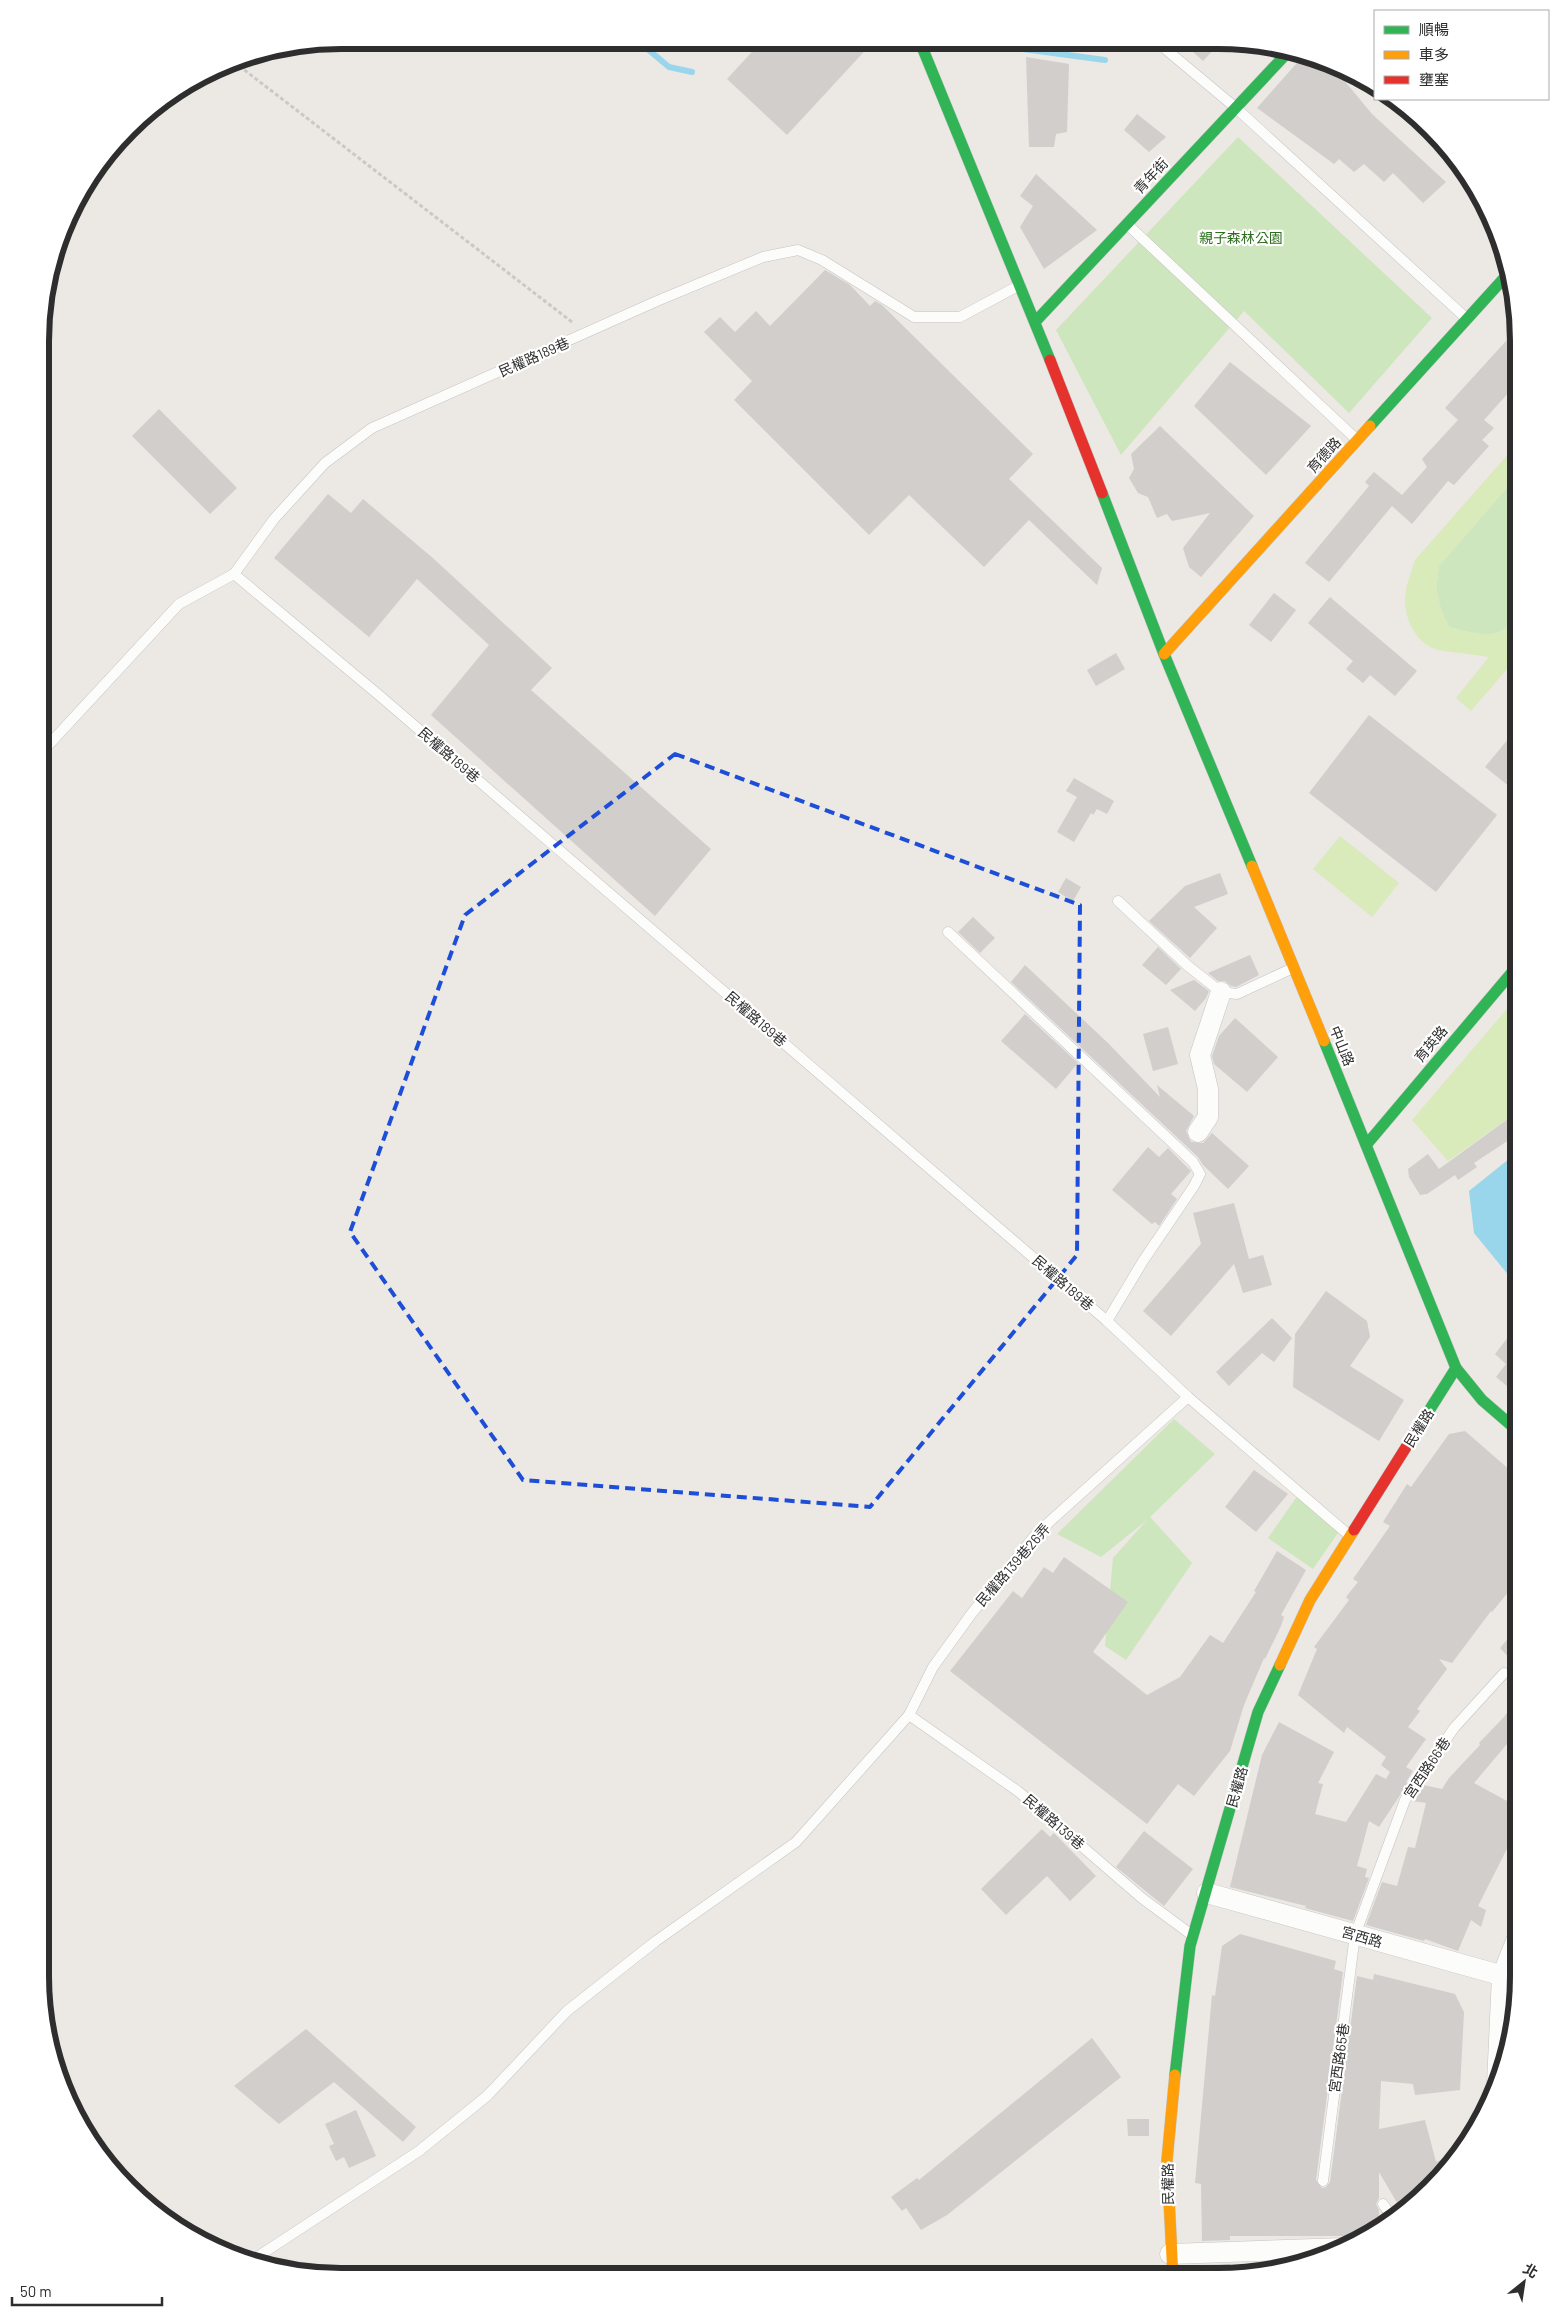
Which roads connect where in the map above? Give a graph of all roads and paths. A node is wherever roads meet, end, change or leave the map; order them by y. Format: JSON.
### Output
{"nodes":[{"id":1,"x":923,"y":49,"type":"edge"},
{"id":2,"x":1165,"y":49,"type":"edge"},
{"id":3,"x":1284,"y":56,"type":"edge"},
{"id":4,"x":240,"y":67,"type":"edge"},
{"id":5,"x":1236,"y":108,"type":"junction"},
{"id":6,"x":1127,"y":224,"type":"junction"},
{"id":7,"x":1504,"y":279,"type":"edge"},
{"id":8,"x":1021,"y":285,"type":"junction"},
{"id":9,"x":1467,"y":319,"type":"junction"},
{"id":10,"x":1035,"y":322,"type":"junction"},
{"id":11,"x":586,"y":333,"type":"junction"},
{"id":12,"x":1357,"y":440,"type":"junction"},
{"id":13,"x":234,"y":574,"type":"junction"},
{"id":14,"x":1164,"y":654,"type":"junction"},
{"id":15,"x":49,"y":744,"type":"edge"},
{"id":16,"x":1118,"y":901,"type":"dead end"},
{"id":17,"x":948,"y":932,"type":"dead end"},
{"id":18,"x":1293,"y":968,"type":"junction"},
{"id":19,"x":1510,"y":975,"type":"edge"},
{"id":20,"x":1221,"y":992,"type":"junction"},
{"id":21,"x":1198,"y":1132,"type":"dead end"},
{"id":22,"x":1367,"y":1144,"type":"junction"},
{"id":23,"x":1107,"y":1321,"type":"junction"},
{"id":24,"x":1456,"y":1368,"type":"junction"},
{"id":25,"x":1188,"y":1397,"type":"junction"},
{"id":26,"x":1510,"y":1425,"type":"edge"},
{"id":27,"x":1351,"y":1538,"type":"junction"},
{"id":28,"x":1504,"y":1674,"type":"dead end"},
{"id":29,"x":909,"y":1715,"type":"junction"},
{"id":30,"x":1207,"y":1893,"type":"junction"},
{"id":31,"x":1355,"y":1935,"type":"junction"},
{"id":32,"x":1193,"y":1936,"type":"junction"},
{"id":33,"x":1510,"y":1978,"type":"edge"},
{"id":34,"x":1502,"y":2045,"type":"edge"},
{"id":35,"x":1323,"y":2181,"type":"dead end"},
{"id":36,"x":1384,"y":2204,"type":"dead end"},
{"id":37,"x":1389,"y":2213,"type":"edge"},
{"id":38,"x":1323,"y":2249,"type":"edge"},
{"id":39,"x":1170,"y":2254,"type":"junction"},
{"id":40,"x":258,"y":2256,"type":"edge"},
{"id":41,"x":1172,"y":2268,"type":"edge"}],
"edges":[{"from":1,"to":8,"type":"street","name":"中山路"},
{"from":2,"to":5,"type":"lane"},
{"from":3,"to":5,"type":"street","name":"青年街"},
{"from":4,"to":11,"type":"path"},
{"from":5,"to":6,"type":"street","name":"青年街"},
{"from":5,"to":9,"type":"lane"},
{"from":6,"to":10,"type":"street","name":"青年街"},
{"from":6,"to":12,"type":"lane"},
{"from":7,"to":9,"type":"street","name":"育德路"},
{"from":8,"to":10,"type":"street","name":"中山路"},
{"from":8,"to":11,"type":"lane","name":"民權路189巷"},
{"from":9,"to":12,"type":"street","name":"育德路"},
{"from":10,"to":14,"type":"street","name":"中山路"},
{"from":11,"to":13,"type":"lane","name":"民權路189巷"},
{"from":12,"to":14,"type":"street","name":"育德路"},
{"from":13,"to":15,"type":"lane"},
{"from":13,"to":23,"type":"lane","name":"民權路189巷"},
{"from":14,"to":18,"type":"street","name":"中山路"},
{"from":16,"to":20,"type":"lane"},
{"from":17,"to":23,"type":"lane"},
{"from":18,"to":20,"type":"lane"},
{"from":18,"to":22,"type":"street","name":"中山路"},
{"from":19,"to":22,"type":"street","name":"育英路"},
{"from":20,"to":21,"type":"street"},
{"from":22,"to":24,"type":"street","name":"中山路"},
{"from":23,"to":25,"type":"lane","name":"民權路189巷"},
{"from":24,"to":26,"type":"street","name":"中山路"},
{"from":24,"to":27,"type":"street","name":"民權路"},
{"from":25,"to":27,"type":"lane","name":"民權路189巷"},
{"from":25,"to":29,"type":"lane","name":"民權路139巷26弄"},
{"from":27,"to":30,"type":"street","name":"民權路"},
{"from":28,"to":31,"type":"lane","name":"宮西路66巷"},
{"from":29,"to":32,"type":"lane","name":"民權路139巷"},
{"from":29,"to":40,"type":"lane","name":"民權路139巷26弄"},
{"from":30,"to":31,"type":"street","name":"宮西路"},
{"from":30,"to":32,"type":"street","name":"民權路"},
{"from":31,"to":33,"type":"street","name":"宮西路"},
{"from":31,"to":35,"type":"lane","name":"宮西路65巷"},
{"from":32,"to":39,"type":"street","name":"民權路"},
{"from":33,"to":34,"type":"street"},
{"from":36,"to":37,"type":"lane"},
{"from":38,"to":39,"type":"street"},
{"from":39,"to":41,"type":"street","name":"民權路"}]}
